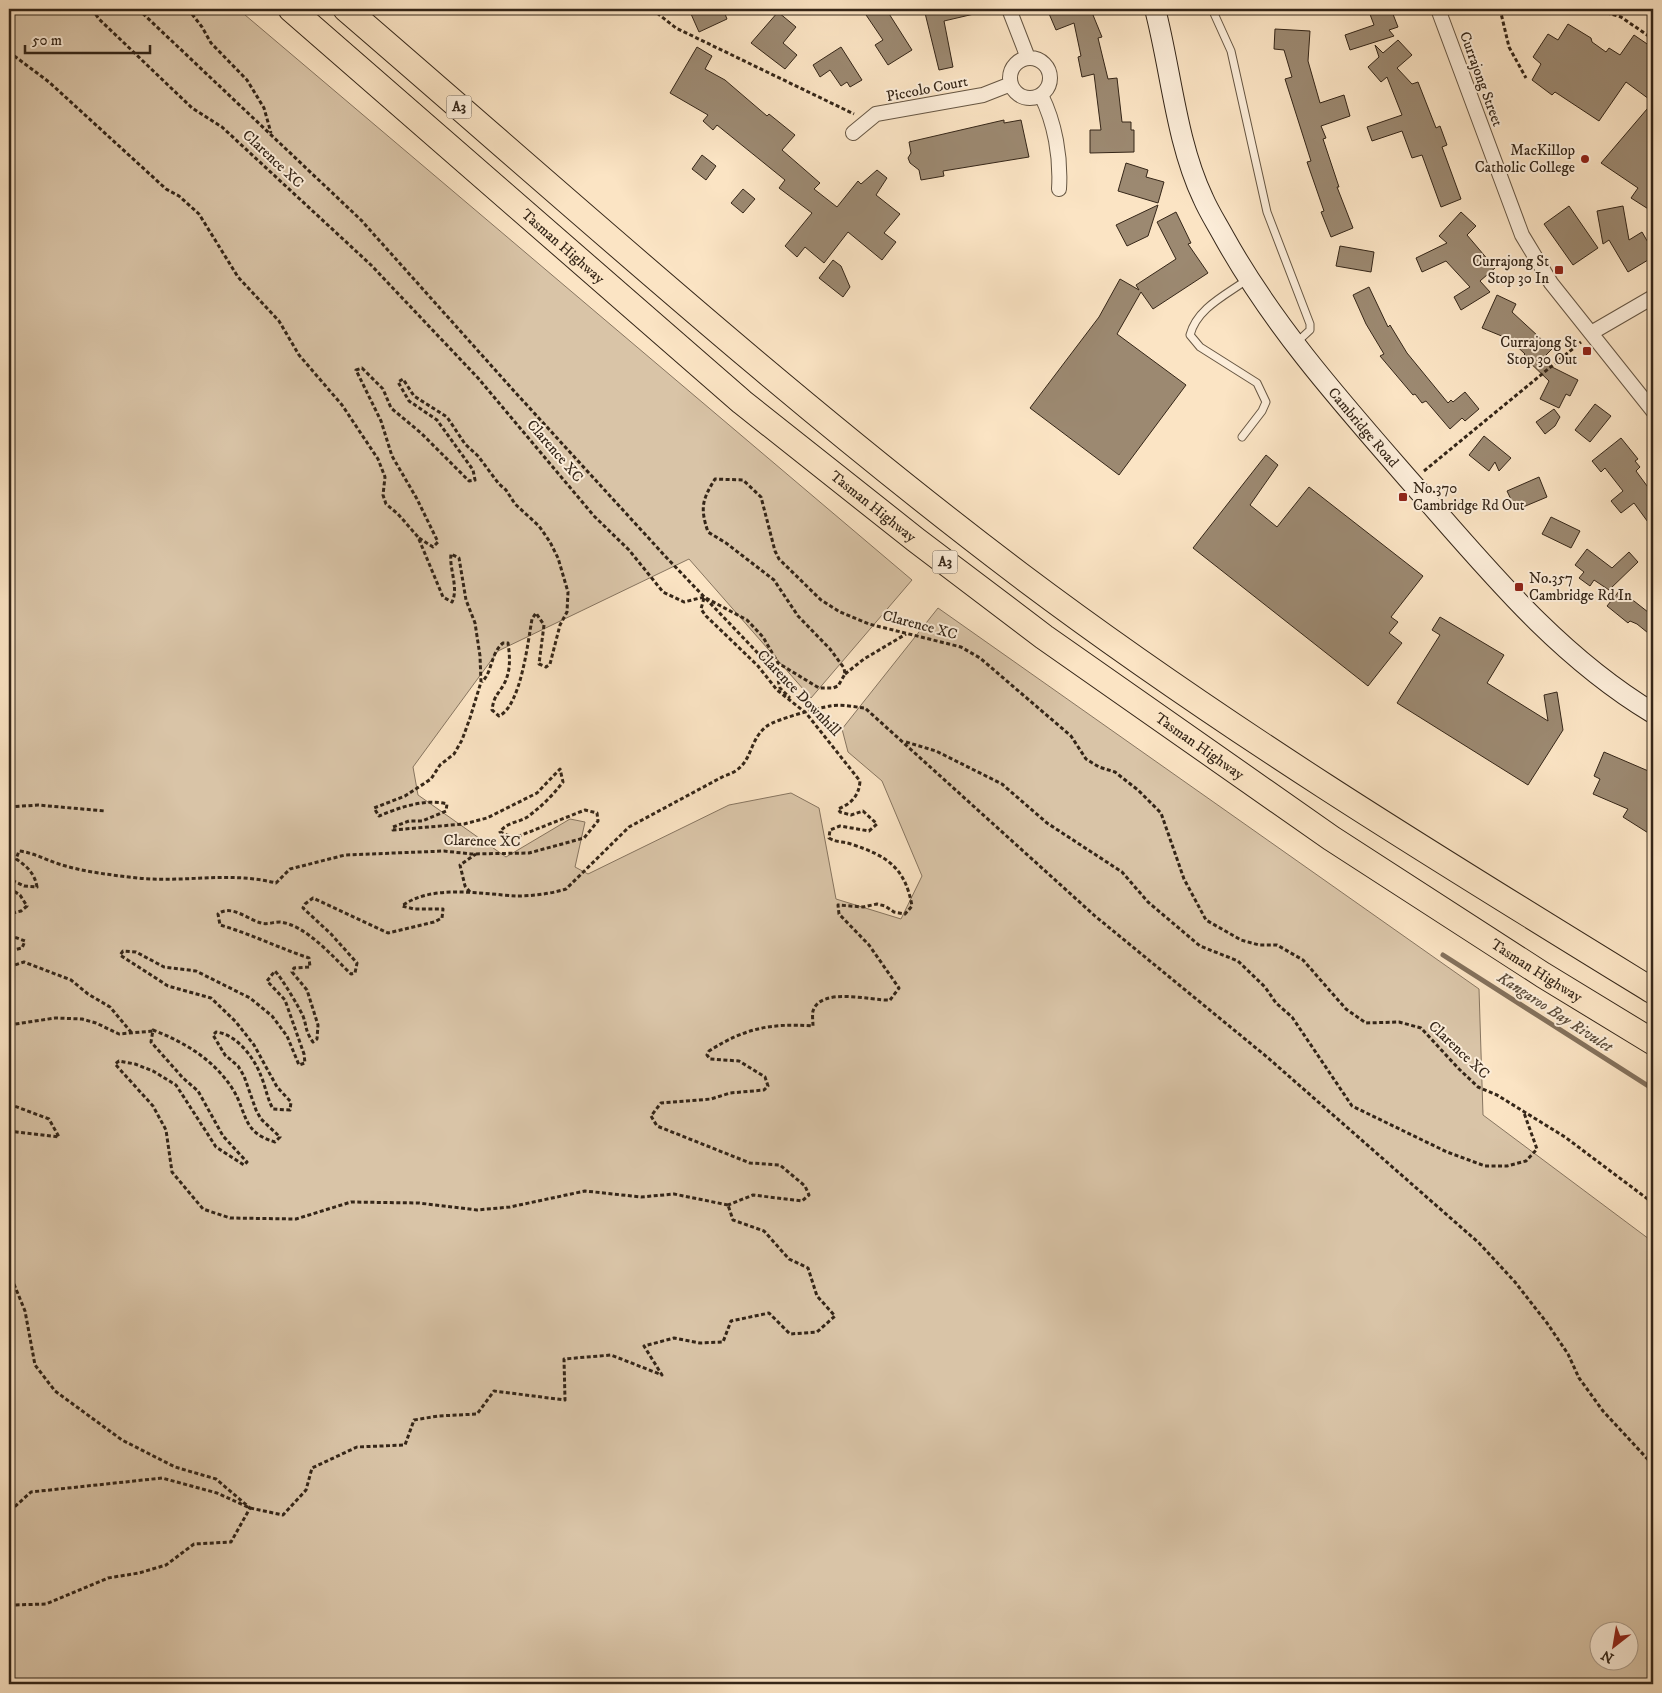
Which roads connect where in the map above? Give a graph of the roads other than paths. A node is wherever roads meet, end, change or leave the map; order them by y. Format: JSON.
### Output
{"nodes":[{"id":1,"x":291,"y":9,"type":"edge"},
{"id":2,"x":346,"y":9,"type":"edge"},
{"id":3,"x":1009,"y":9,"type":"edge"},
{"id":4,"x":1155,"y":9,"type":"edge"},
{"id":5,"x":1212,"y":9,"type":"edge"},
{"id":6,"x":1438,"y":9,"type":"edge"},
{"id":7,"x":1028,"y":58,"type":"junction"},
{"id":8,"x":1011,"y":84,"type":"junction"},
{"id":9,"x":1041,"y":95,"type":"junction"},
{"id":10,"x":853,"y":133,"type":"dead end"},
{"id":11,"x":1059,"y":189,"type":"dead end"},
{"id":12,"x":1248,"y":279,"type":"junction"},
{"id":13,"x":1653,"y":298,"type":"edge"},
{"id":14,"x":1591,"y":333,"type":"junction"},
{"id":15,"x":1296,"y":344,"type":"junction"},
{"id":16,"x":1653,"y":411,"type":"edge"},
{"id":17,"x":1242,"y":437,"type":"dead end"},
{"id":18,"x":1653,"y":713,"type":"edge"},
{"id":19,"x":1543,"y":975,"type":"junction"},
{"id":20,"x":1653,"y":989,"type":"edge"},
{"id":21,"x":1653,"y":1042,"type":"edge"},
{"id":22,"x":1653,"y":1049,"type":"edge"}],
"edges":[{"from":1,"to":19,"type":"highway","name":"Tasman Highway","number":"A3"},
{"from":2,"to":20,"type":"highway","number":"A3"},
{"from":3,"to":7,"type":"street"},
{"from":4,"to":12,"type":"main road","name":"Cambridge Road"},
{"from":5,"to":15,"type":"lane"},
{"from":6,"to":14,"type":"street","name":"Currajong Street"},
{"from":7,"to":8,"type":"street"},
{"from":7,"to":9,"type":"street"},
{"from":8,"to":9,"type":"street"},
{"from":8,"to":10,"type":"street","name":"Piccolo Court"},
{"from":9,"to":11,"type":"street"},
{"from":12,"to":15,"type":"main road","name":"Cambridge Road"},
{"from":12,"to":17,"type":"lane"},
{"from":13,"to":14,"type":"street"},
{"from":14,"to":16,"type":"street","name":"Currajong Street"},
{"from":15,"to":18,"type":"main road","name":"Cambridge Road"},
{"from":19,"to":21,"type":"highway","name":"Tasman Highway","number":"A3"},
{"from":19,"to":22,"type":"highway"}]}
